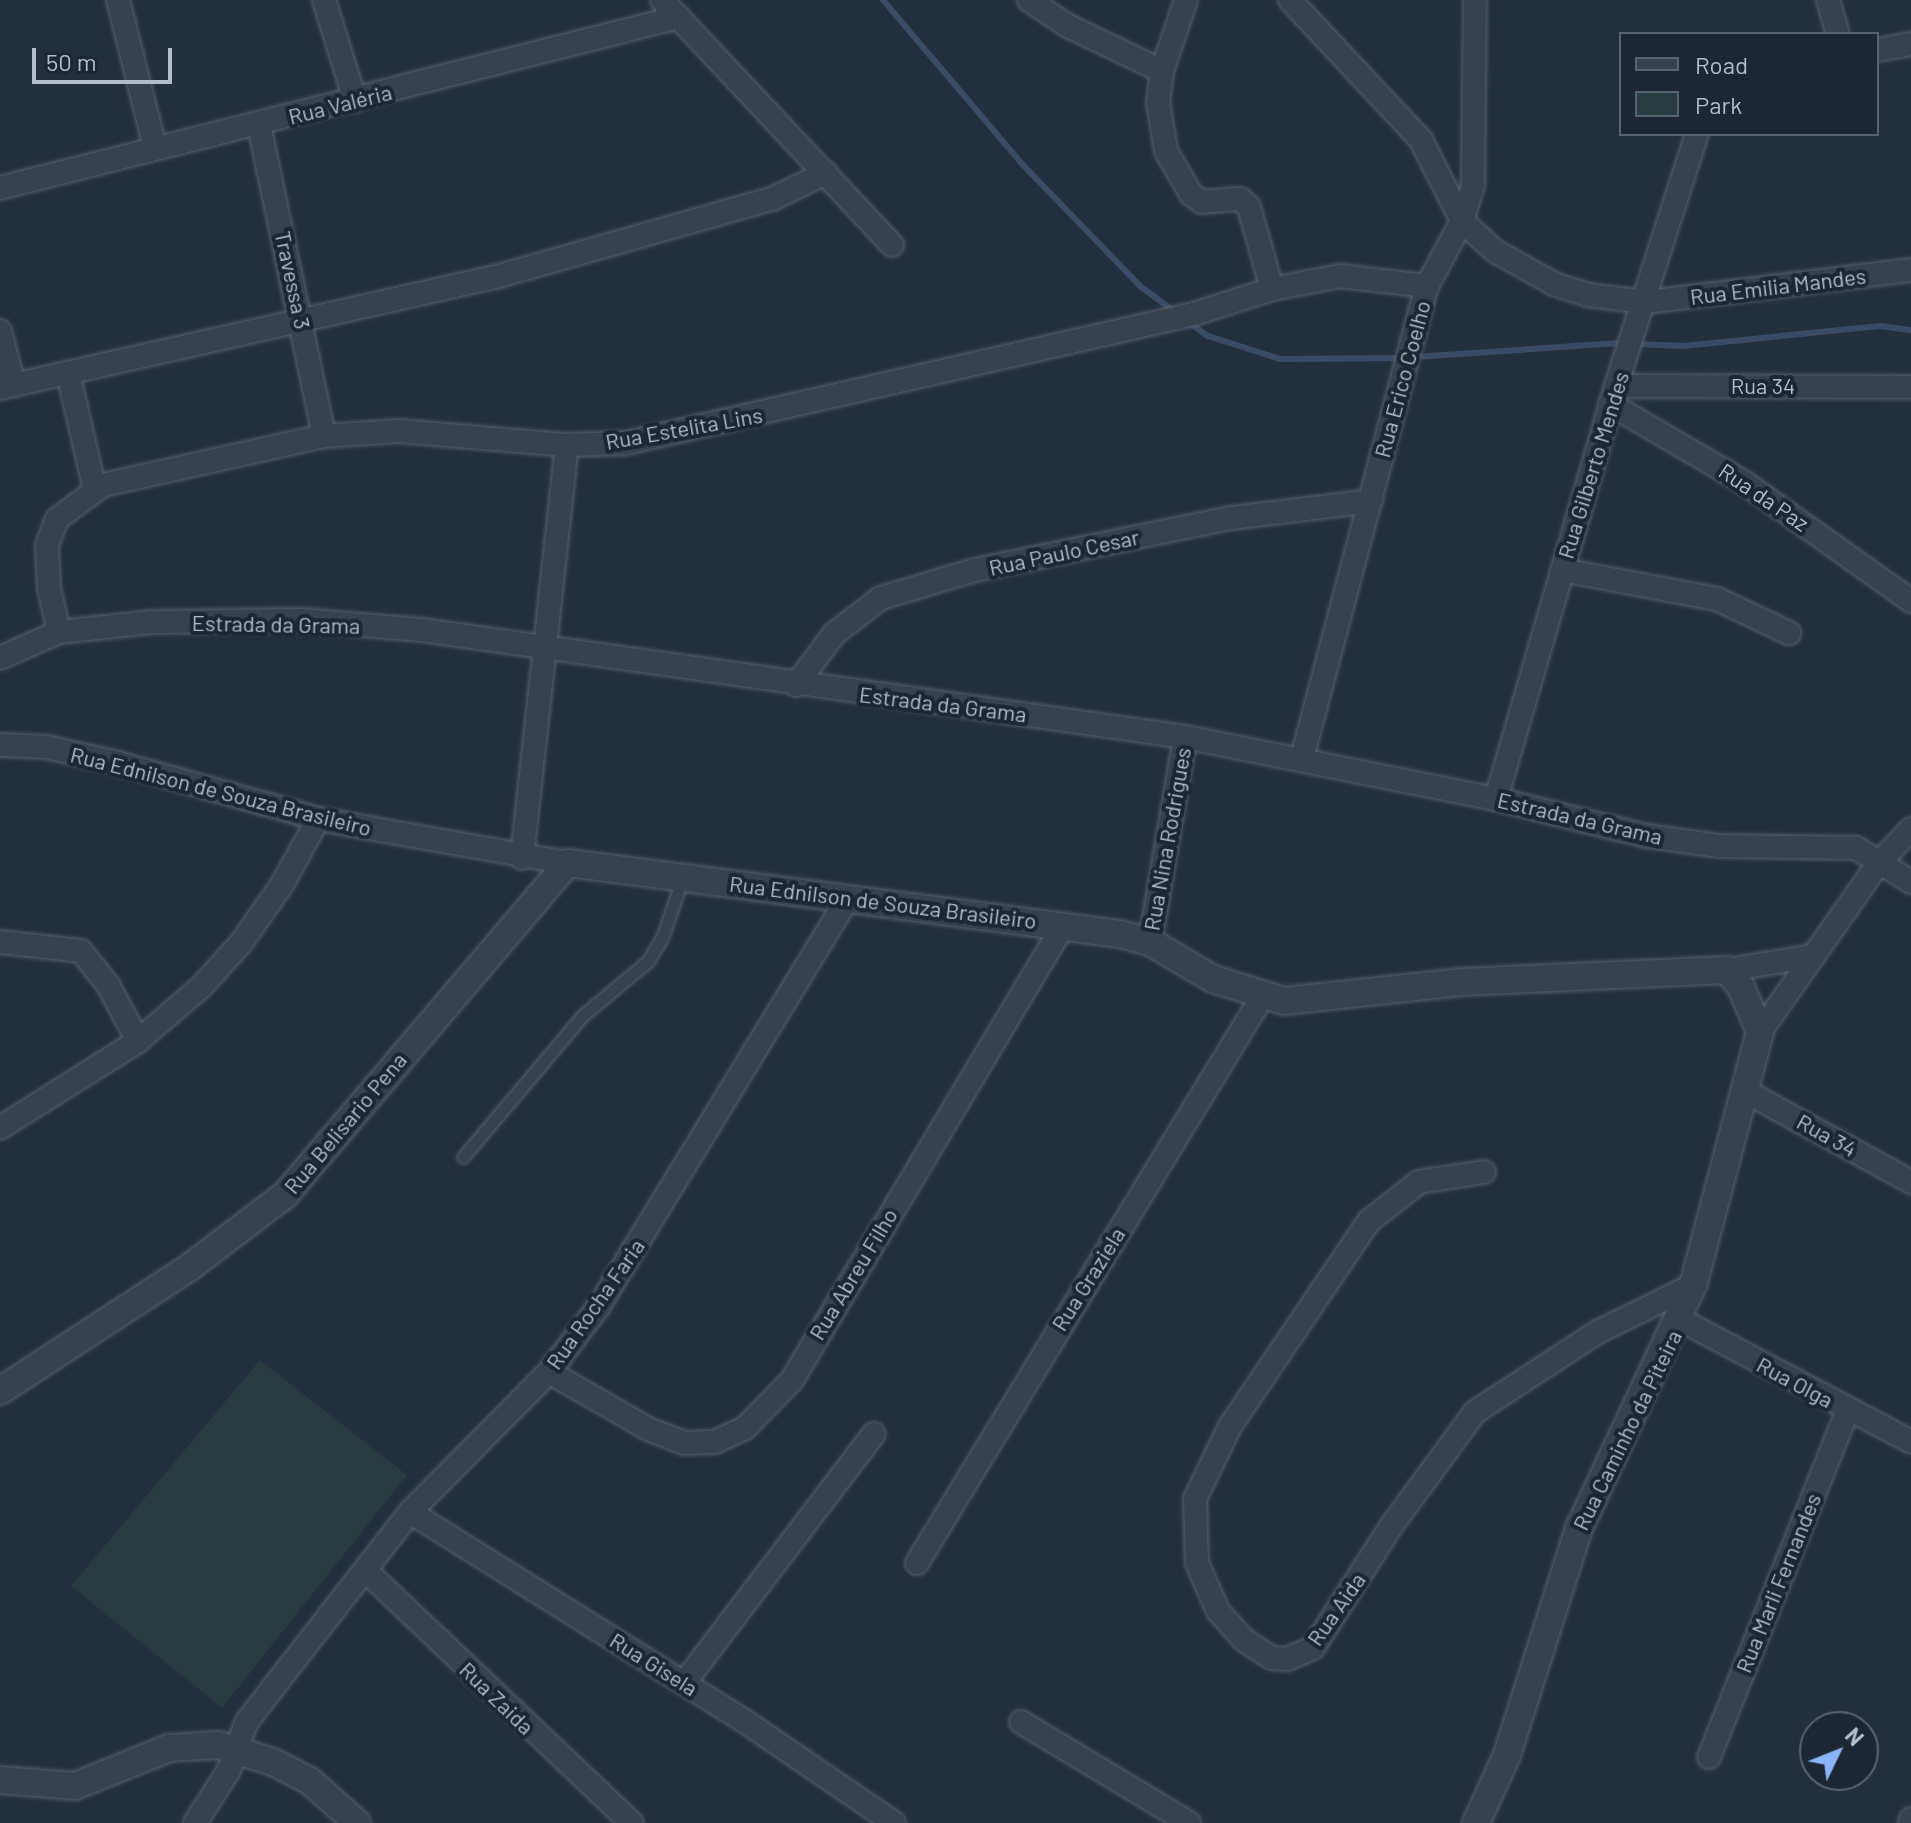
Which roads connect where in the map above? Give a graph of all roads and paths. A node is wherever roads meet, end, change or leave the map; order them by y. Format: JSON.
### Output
{"nodes":[{"id":1,"x":118,"y":0,"type":"edge"},
{"id":2,"x":324,"y":0,"type":"edge"},
{"id":3,"x":662,"y":0,"type":"edge"},
{"id":4,"x":1029,"y":0,"type":"edge"},
{"id":5,"x":1186,"y":0,"type":"edge"},
{"id":6,"x":1290,"y":0,"type":"edge"},
{"id":7,"x":1475,"y":0,"type":"edge"},
{"id":8,"x":1828,"y":0,"type":"edge"},
{"id":9,"x":679,"y":17,"type":"junction"},
{"id":10,"x":1837,"y":32,"type":"edge"},
{"id":11,"x":1911,"y":44,"type":"edge"},
{"id":12,"x":1879,"y":50,"type":"edge"},
{"id":13,"x":1162,"y":71,"type":"junction"},
{"id":14,"x":355,"y":100,"type":"junction"},
{"id":15,"x":259,"y":125,"type":"junction"},
{"id":16,"x":1696,"y":136,"type":"edge"},
{"id":17,"x":155,"y":147,"type":"junction"},
{"id":18,"x":826,"y":173,"type":"junction"},
{"id":19,"x":0,"y":188,"type":"edge"},
{"id":20,"x":1462,"y":221,"type":"junction"},
{"id":21,"x":892,"y":245,"type":"dead end"},
{"id":22,"x":1911,"y":270,"type":"edge"},
{"id":23,"x":1427,"y":286,"type":"junction"},
{"id":24,"x":1272,"y":289,"type":"junction"},
{"id":25,"x":1646,"y":302,"type":"junction"},
{"id":26,"x":302,"y":319,"type":"junction"},
{"id":27,"x":0,"y":331,"type":"edge"},
{"id":28,"x":68,"y":373,"type":"junction"},
{"id":29,"x":7,"y":387,"type":"edge"},
{"id":30,"x":1911,"y":387,"type":"edge"},
{"id":31,"x":1613,"y":395,"type":"junction"},
{"id":32,"x":324,"y":436,"type":"junction"},
{"id":33,"x":567,"y":445,"type":"junction"},
{"id":34,"x":95,"y":490,"type":"junction"},
{"id":35,"x":1371,"y":501,"type":"junction"},
{"id":36,"x":1562,"y":570,"type":"junction"},
{"id":37,"x":1911,"y":601,"type":"edge"},
{"id":38,"x":59,"y":632,"type":"junction"},
{"id":39,"x":1789,"y":633,"type":"dead end"},
{"id":40,"x":545,"y":649,"type":"junction"},
{"id":41,"x":0,"y":658,"type":"edge"},
{"id":42,"x":796,"y":685,"type":"junction"},
{"id":43,"x":1185,"y":737,"type":"junction"},
{"id":44,"x":0,"y":745,"type":"edge"},
{"id":45,"x":1302,"y":758,"type":"junction"},
{"id":46,"x":1496,"y":799,"type":"junction"},
{"id":47,"x":318,"y":819,"type":"junction"},
{"id":48,"x":1911,"y":829,"type":"edge"},
{"id":49,"x":522,"y":858,"type":"junction"},
{"id":50,"x":568,"y":863,"type":"junction"},
{"id":51,"x":1878,"y":864,"type":"junction"},
{"id":52,"x":683,"y":876,"type":"junction"},
{"id":53,"x":1911,"y":882,"type":"edge"},
{"id":54,"x":848,"y":898,"type":"junction"},
{"id":55,"x":1063,"y":926,"type":"junction"},
{"id":56,"x":0,"y":942,"type":"edge"},
{"id":57,"x":1150,"y":942,"type":"junction"},
{"id":58,"x":1813,"y":956,"type":"junction"},
{"id":59,"x":1727,"y":970,"type":"junction"},
{"id":60,"x":1262,"y":997,"type":"junction"},
{"id":61,"x":1760,"y":1032,"type":"junction"},
{"id":62,"x":138,"y":1041,"type":"junction"},
{"id":63,"x":1743,"y":1090,"type":"junction"},
{"id":64,"x":0,"y":1128,"type":"edge"},
{"id":65,"x":463,"y":1157,"type":"dead end"},
{"id":66,"x":1484,"y":1172,"type":"dead end"},
{"id":67,"x":1911,"y":1182,"type":"edge"},
{"id":68,"x":1693,"y":1285,"type":"junction"},
{"id":69,"x":1681,"y":1320,"type":"junction"},
{"id":70,"x":549,"y":1372,"type":"junction"},
{"id":71,"x":0,"y":1391,"type":"edge"},
{"id":72,"x":1848,"y":1410,"type":"junction"},
{"id":73,"x":874,"y":1434,"type":"dead end"},
{"id":74,"x":1911,"y":1442,"type":"edge"},
{"id":75,"x":410,"y":1512,"type":"junction"},
{"id":76,"x":917,"y":1563,"type":"dead end"},
{"id":77,"x":365,"y":1570,"type":"junction"},
{"id":78,"x":684,"y":1683,"type":"junction"},
{"id":79,"x":1021,"y":1722,"type":"dead end"},
{"id":80,"x":237,"y":1749,"type":"junction"},
{"id":81,"x":1709,"y":1757,"type":"dead end"},
{"id":82,"x":0,"y":1780,"type":"edge"},
{"id":83,"x":195,"y":1823,"type":"edge"},
{"id":84,"x":357,"y":1823,"type":"edge"},
{"id":85,"x":632,"y":1823,"type":"edge"},
{"id":86,"x":894,"y":1823,"type":"edge"},
{"id":87,"x":1189,"y":1823,"type":"edge"},
{"id":88,"x":1478,"y":1823,"type":"edge"}],
"edges":[{"from":1,"to":17,"type":"street"},
{"from":2,"to":14,"type":"street"},
{"from":3,"to":9,"type":"street"},
{"from":4,"to":13,"type":"street"},
{"from":5,"to":13,"type":"street"},
{"from":6,"to":20,"type":"street"},
{"from":7,"to":20,"type":"street","name":"Rua Erico Coelho"},
{"from":8,"to":10,"type":"street"},
{"from":9,"to":14,"type":"street","name":"Rua Valéria"},
{"from":9,"to":18,"type":"street"},
{"from":11,"to":12,"type":"street"},
{"from":13,"to":24,"type":"street"},
{"from":14,"to":15,"type":"street","name":"Rua Valéria"},
{"from":15,"to":17,"type":"street","name":"Rua Valéria"},
{"from":15,"to":26,"type":"street","name":"Travessa 3"},
{"from":16,"to":25,"type":"street","name":"Rua Gilberto Mendes"},
{"from":17,"to":19,"type":"street","name":"Rua Valéria"},
{"from":18,"to":21,"type":"street"},
{"from":18,"to":26,"type":"street"},
{"from":20,"to":23,"type":"street","name":"Rua Erico Coelho"},
{"from":20,"to":25,"type":"street","name":"Rua Emilia Mandes"},
{"from":22,"to":25,"type":"street","name":"Rua Emilia Mandes"},
{"from":23,"to":24,"type":"street","name":"Rua Estelita Lins"},
{"from":23,"to":35,"type":"street","name":"Rua Erico Coelho"},
{"from":24,"to":33,"type":"street","name":"Rua Estelita Lins"},
{"from":25,"to":31,"type":"street","name":"Rua Gilberto Mendes"},
{"from":26,"to":28,"type":"street"},
{"from":26,"to":32,"type":"street","name":"Travessa 3"},
{"from":27,"to":29,"type":"street"},
{"from":28,"to":29,"type":"street"},
{"from":28,"to":34,"type":"street"},
{"from":30,"to":31,"type":"street","name":"Rua 34"},
{"from":31,"to":36,"type":"street","name":"Rua Gilberto Mendes"},
{"from":31,"to":37,"type":"street","name":"Rua da Paz"},
{"from":32,"to":33,"type":"street","name":"Rua Estelita Lins"},
{"from":32,"to":34,"type":"street","name":"Rua Estelita Lins"},
{"from":33,"to":40,"type":"street"},
{"from":34,"to":38,"type":"street","name":"Rua Estelita Lins"},
{"from":35,"to":42,"type":"street","name":"Rua Paulo Cesar"},
{"from":35,"to":45,"type":"street","name":"Rua Erico Coelho"},
{"from":36,"to":39,"type":"street"},
{"from":36,"to":46,"type":"street","name":"Rua Gilberto Mendes"},
{"from":38,"to":40,"type":"street","name":"Estrada da Grama"},
{"from":38,"to":41,"type":"street","name":"Estrada da Grama"},
{"from":40,"to":42,"type":"street","name":"Estrada da Grama"},
{"from":40,"to":49,"type":"street"},
{"from":42,"to":43,"type":"street","name":"Estrada da Grama"},
{"from":43,"to":45,"type":"street","name":"Estrada da Grama"},
{"from":43,"to":57,"type":"street","name":"Rua Nina Rodrigues"},
{"from":44,"to":47,"type":"street","name":"Rua Ednilson de Souza Brasileiro"},
{"from":45,"to":46,"type":"street","name":"Estrada da Grama"},
{"from":46,"to":51,"type":"street","name":"Estrada da Grama"},
{"from":47,"to":49,"type":"street","name":"Rua Ednilson de Souza Brasileiro"},
{"from":47,"to":62,"type":"street"},
{"from":48,"to":51,"type":"street","name":"Rua Caminho da Piteira"},
{"from":49,"to":50,"type":"street","name":"Rua Ednilson de Souza Brasileiro"},
{"from":50,"to":52,"type":"street","name":"Rua Ednilson de Souza Brasileiro"},
{"from":50,"to":71,"type":"street","name":"Rua Belisario Pena"},
{"from":51,"to":53,"type":"street","name":"Estrada da Grama"},
{"from":51,"to":58,"type":"street","name":"Rua Caminho da Piteira"},
{"from":52,"to":54,"type":"street","name":"Rua Ednilson de Souza Brasileiro"},
{"from":52,"to":65,"type":"lane"},
{"from":54,"to":55,"type":"street","name":"Rua Ednilson de Souza Brasileiro"},
{"from":54,"to":70,"type":"street","name":"Rua Rocha Faria"},
{"from":55,"to":57,"type":"street","name":"Rua Ednilson de Souza Brasileiro"},
{"from":55,"to":70,"type":"street","name":"Rua Abreu Filho"},
{"from":56,"to":62,"type":"street"},
{"from":57,"to":60,"type":"street","name":"Rua Ednilson de Souza Brasileiro"},
{"from":58,"to":59,"type":"street"},
{"from":58,"to":61,"type":"street","name":"Rua Caminho da Piteira"},
{"from":59,"to":60,"type":"street","name":"Rua Ednilson de Souza Brasileiro"},
{"from":59,"to":61,"type":"street"},
{"from":60,"to":76,"type":"street","name":"Rua Graziela"},
{"from":61,"to":63,"type":"street","name":"Rua Caminho da Piteira"},
{"from":62,"to":64,"type":"street"},
{"from":63,"to":67,"type":"street","name":"Rua 34"},
{"from":63,"to":68,"type":"street","name":"Rua Caminho da Piteira"},
{"from":66,"to":68,"type":"street","name":"Rua Aida"},
{"from":68,"to":69,"type":"street","name":"Rua Caminho da Piteira"},
{"from":69,"to":72,"type":"street","name":"Rua Olga"},
{"from":69,"to":88,"type":"street","name":"Rua Caminho da Piteira"},
{"from":70,"to":75,"type":"street","name":"Rua Rocha Faria"},
{"from":72,"to":74,"type":"street","name":"Rua Olga"},
{"from":72,"to":81,"type":"street","name":"Rua Marli Fernandes"},
{"from":73,"to":78,"type":"street"},
{"from":75,"to":77,"type":"street","name":"Rua Rocha Faria"},
{"from":75,"to":78,"type":"street","name":"Rua Gisela"},
{"from":77,"to":80,"type":"street","name":"Rua Rocha Faria"},
{"from":77,"to":85,"type":"street","name":"Rua Zaida"},
{"from":78,"to":86,"type":"street","name":"Rua Gisela"},
{"from":79,"to":87,"type":"street"},
{"from":80,"to":82,"type":"street"},
{"from":80,"to":83,"type":"street","name":"Rua Rocha Faria"},
{"from":80,"to":84,"type":"street"}]}
